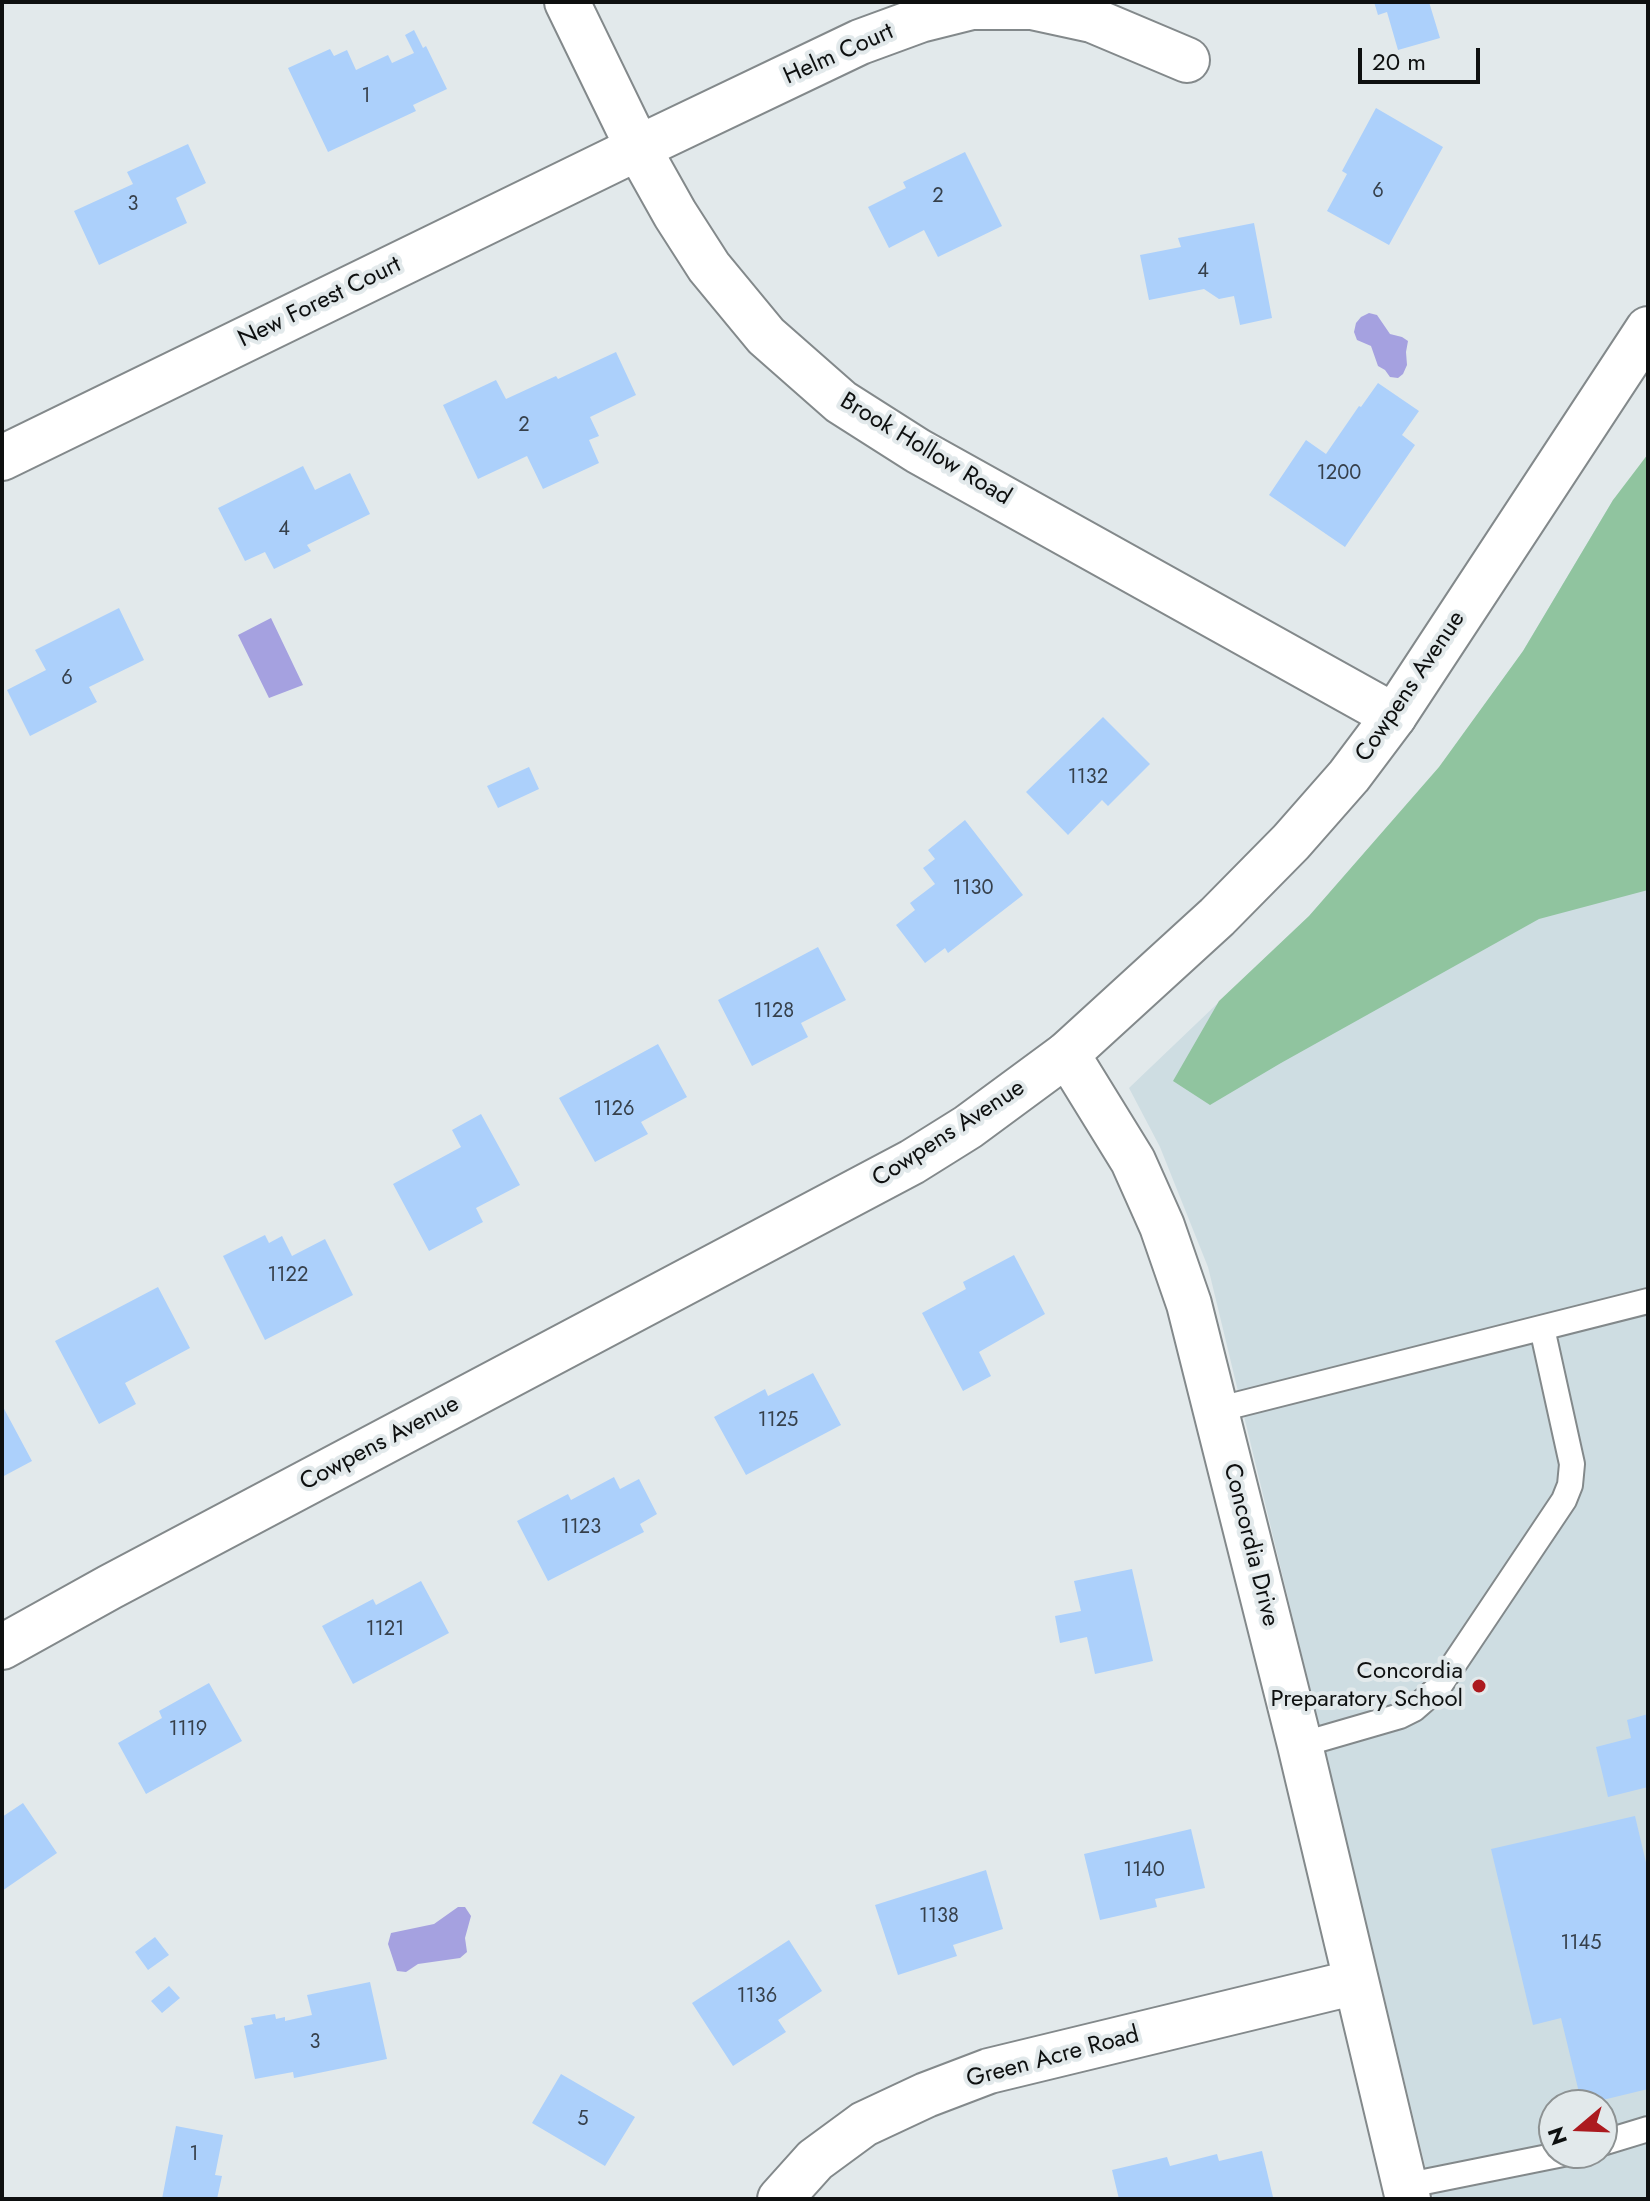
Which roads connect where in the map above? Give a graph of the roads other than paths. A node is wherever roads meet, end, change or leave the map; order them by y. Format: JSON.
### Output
{"nodes":[{"id":1,"x":567,"y":2,"type":"edge"},
{"id":2,"x":1187,"y":60,"type":"dead end"},
{"id":3,"x":638,"y":148,"type":"junction"},
{"id":4,"x":1648,"y":329,"type":"edge"},
{"id":5,"x":2,"y":458,"type":"edge"},
{"id":6,"x":1394,"y":716,"type":"junction"},
{"id":7,"x":1067,"y":1054,"type":"junction"},
{"id":8,"x":1648,"y":1301,"type":"edge"},
{"id":9,"x":1542,"y":1328,"type":"junction"},
{"id":10,"x":1216,"y":1410,"type":"junction"},
{"id":11,"x":2,"y":1647,"type":"edge"},
{"id":12,"x":1300,"y":1745,"type":"junction"},
{"id":13,"x":1356,"y":1982,"type":"junction"},
{"id":14,"x":1648,"y":2129,"type":"edge"},
{"id":15,"x":1618,"y":2138,"type":"edge"},
{"id":16,"x":1538,"y":2160,"type":"edge"},
{"id":17,"x":1406,"y":2192,"type":"edge"},
{"id":18,"x":780,"y":2199,"type":"edge"}],
"edges":[{"from":1,"to":3,"type":"street","name":"Brook Hollow Road"},
{"from":2,"to":3,"type":"street","name":"Helm Court"},
{"from":3,"to":5,"type":"street","name":"New Forest Court"},
{"from":3,"to":6,"type":"street","name":"Brook Hollow Road"},
{"from":4,"to":6,"type":"street","name":"Cowpens Avenue"},
{"from":6,"to":7,"type":"street","name":"Cowpens Avenue"},
{"from":7,"to":10,"type":"street","name":"Concordia Drive"},
{"from":7,"to":11,"type":"street","name":"Cowpens Avenue"},
{"from":8,"to":9,"type":"lane"},
{"from":9,"to":10,"type":"lane"},
{"from":9,"to":12,"type":"lane"},
{"from":10,"to":12,"type":"street","name":"Concordia Drive"},
{"from":12,"to":13,"type":"street","name":"Concordia Drive"},
{"from":13,"to":17,"type":"street","name":"Concordia Drive"},
{"from":13,"to":18,"type":"street","name":"Green Acre Road"},
{"from":14,"to":15,"type":"lane"},
{"from":16,"to":17,"type":"lane"}]}
